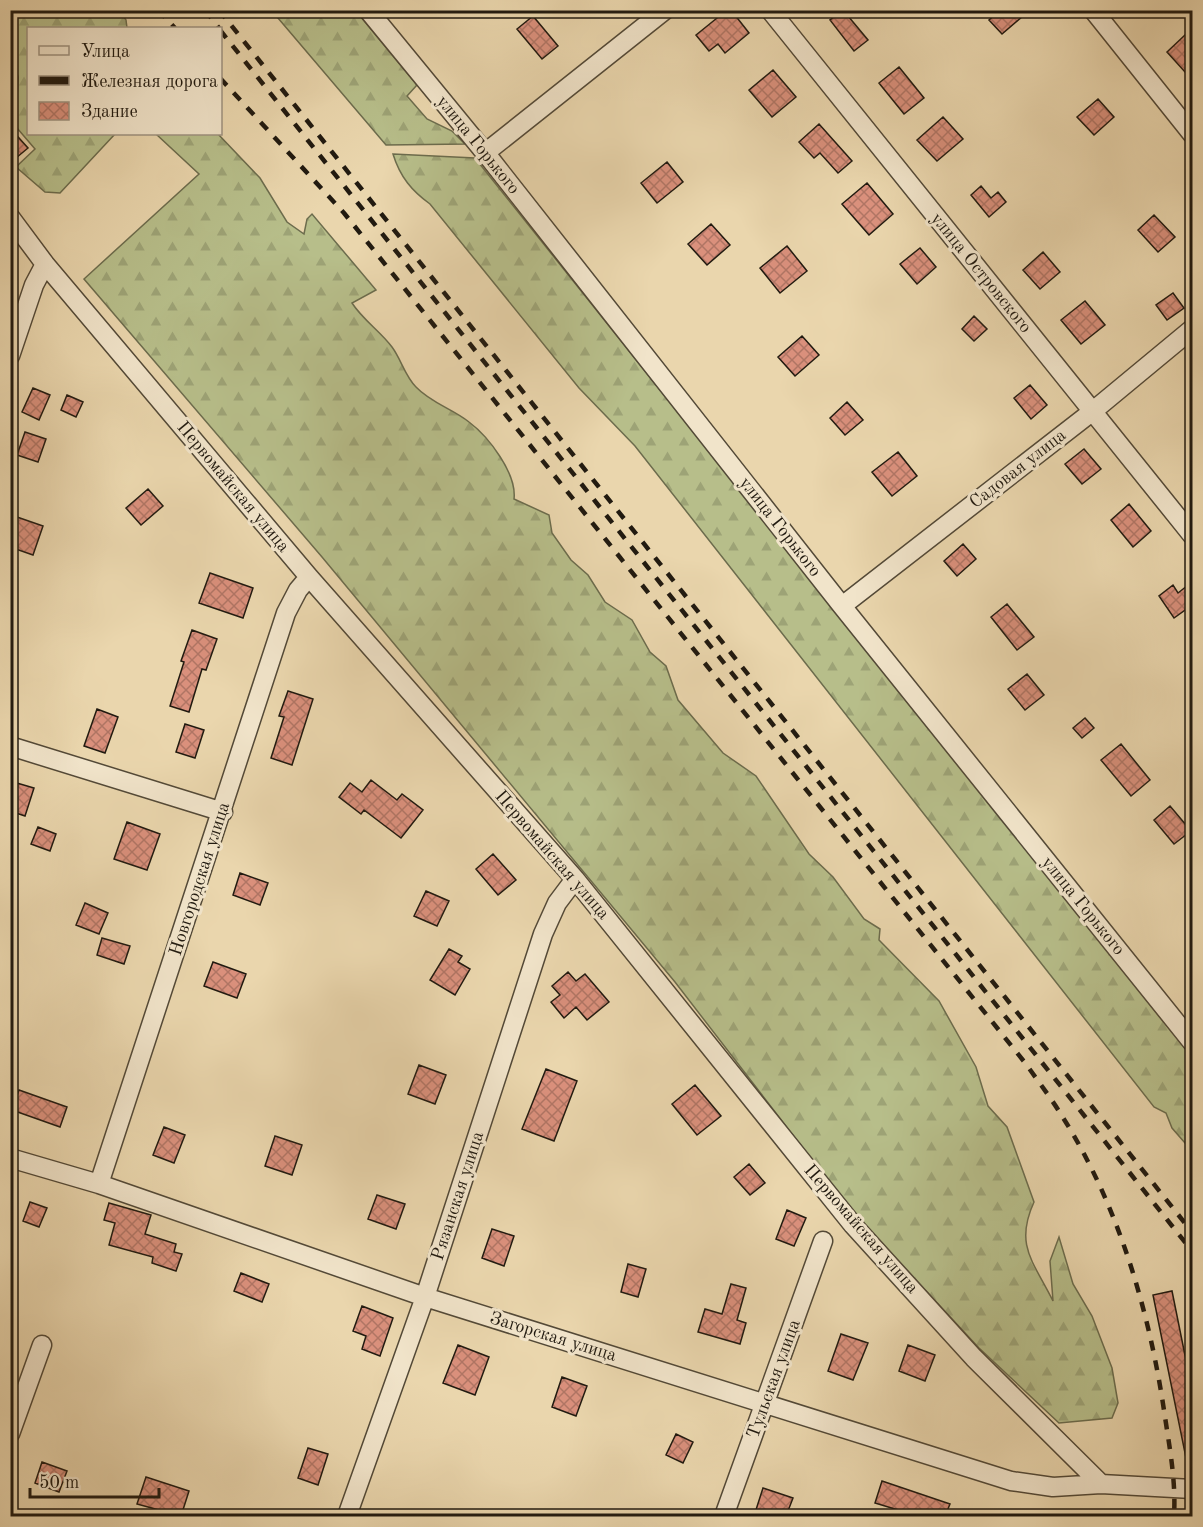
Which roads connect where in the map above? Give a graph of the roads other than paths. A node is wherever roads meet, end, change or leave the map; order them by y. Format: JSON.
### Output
{"nodes":[{"id":1,"x":368,"y":10,"type":"edge"},
{"id":2,"x":665,"y":10,"type":"edge"},
{"id":3,"x":770,"y":10,"type":"edge"},
{"id":4,"x":1093,"y":10,"type":"edge"},
{"id":5,"x":1192,"y":134,"type":"edge"},
{"id":6,"x":485,"y":153,"type":"junction"},
{"id":7,"x":10,"y":217,"type":"edge"},
{"id":8,"x":45,"y":264,"type":"junction"},
{"id":9,"x":1192,"y":329,"type":"edge"},
{"id":10,"x":10,"y":356,"type":"edge"},
{"id":11,"x":1093,"y":411,"type":"junction"},
{"id":12,"x":1192,"y":535,"type":"edge"},
{"id":13,"x":309,"y":577,"type":"junction"},
{"id":14,"x":842,"y":606,"type":"junction"},
{"id":15,"x":10,"y":746,"type":"edge"},
{"id":16,"x":223,"y":812,"type":"junction"},
{"id":17,"x":575,"y":879,"type":"junction"},
{"id":18,"x":1192,"y":1042,"type":"edge"},
{"id":19,"x":10,"y":1158,"type":"edge"},
{"id":20,"x":99,"y":1184,"type":"junction"},
{"id":21,"x":824,"y":1242,"type":"dead end"},
{"id":22,"x":425,"y":1297,"type":"junction"},
{"id":23,"x":42,"y":1345,"type":"dead end"},
{"id":24,"x":766,"y":1403,"type":"junction"},
{"id":25,"x":10,"y":1434,"type":"edge"},
{"id":26,"x":1101,"y":1484,"type":"junction"},
{"id":27,"x":1192,"y":1489,"type":"edge"},
{"id":28,"x":347,"y":1516,"type":"edge"},
{"id":29,"x":724,"y":1516,"type":"edge"}],
"edges":[{"from":1,"to":6,"type":"street","name":"улица Горького"},
{"from":2,"to":6,"type":"street"},
{"from":3,"to":11,"type":"street","name":"улица Островского"},
{"from":4,"to":5,"type":"street"},
{"from":6,"to":14,"type":"street","name":"улица Горького"},
{"from":7,"to":8,"type":"street","name":"Первомайская улица"},
{"from":8,"to":10,"type":"street"},
{"from":8,"to":13,"type":"street","name":"Первомайская улица"},
{"from":9,"to":11,"type":"street","name":"Садовая улица"},
{"from":11,"to":12,"type":"street","name":"улица Островского"},
{"from":11,"to":14,"type":"street","name":"Садовая улица"},
{"from":13,"to":16,"type":"street","name":"Новгородская улица"},
{"from":13,"to":17,"type":"street","name":"Первомайская улица"},
{"from":14,"to":18,"type":"street","name":"улица Горького"},
{"from":15,"to":16,"type":"street"},
{"from":16,"to":20,"type":"street","name":"Новгородская улица"},
{"from":17,"to":22,"type":"street","name":"Рязанская улица"},
{"from":17,"to":26,"type":"street","name":"Первомайская улица"},
{"from":19,"to":20,"type":"street","name":"Загорская улица"},
{"from":20,"to":22,"type":"street","name":"Загорская улица"},
{"from":21,"to":24,"type":"street","name":"Тульская улица"},
{"from":22,"to":24,"type":"street","name":"Загорская улица"},
{"from":22,"to":28,"type":"street","name":"Рязанская улица"},
{"from":23,"to":25,"type":"street"},
{"from":24,"to":26,"type":"street","name":"Загорская улица"},
{"from":24,"to":29,"type":"street","name":"Тульская улица"},
{"from":26,"to":27,"type":"street","name":"Загорская улица"}]}
